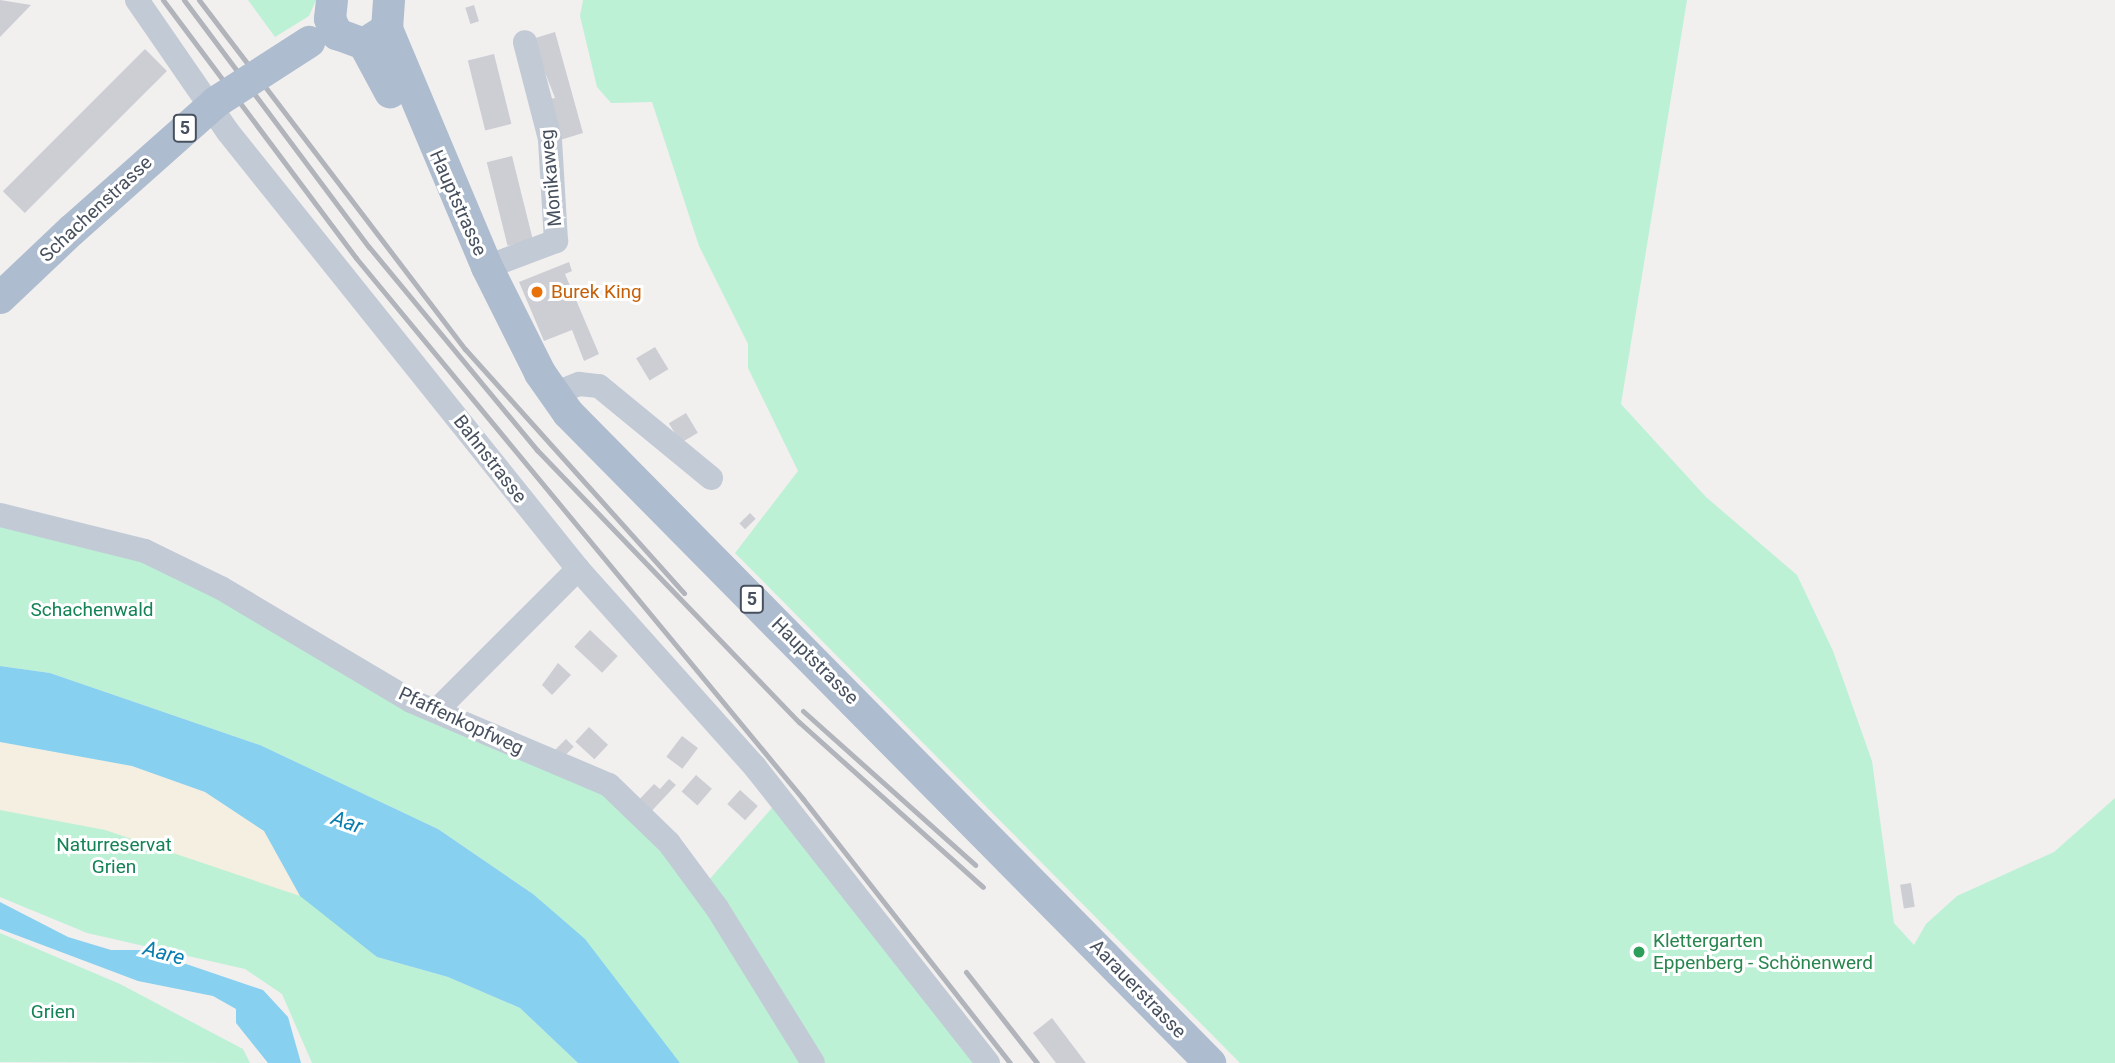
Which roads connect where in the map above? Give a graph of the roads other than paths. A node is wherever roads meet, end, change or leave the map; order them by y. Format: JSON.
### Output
{"nodes":[{"id":1,"x":137,"y":0,"type":"edge"},
{"id":2,"x":325,"y":23,"type":"edge"},
{"id":3,"x":380,"y":24,"type":"edge"},
{"id":4,"x":525,"y":42,"type":"dead end"},
{"id":5,"x":487,"y":267,"type":"junction"},
{"id":6,"x":0,"y":298,"type":"edge"},
{"id":7,"x":547,"y":383,"type":"junction"},
{"id":8,"x":711,"y":478,"type":"dead end"},
{"id":9,"x":0,"y":515,"type":"edge"},
{"id":10,"x":578,"y":569,"type":"junction"},
{"id":11,"x":436,"y":711,"type":"junction"},
{"id":12,"x":1066,"y":914,"type":"joint"},
{"id":13,"x":813,"y":1063,"type":"edge"},
{"id":14,"x":988,"y":1063,"type":"edge"},
{"id":15,"x":1210,"y":1063,"type":"edge"}],
"edges":[{"from":1,"to":10,"type":"street","name":"Bahnstrasse"},
{"from":2,"to":3,"type":"main road"},
{"from":2,"to":6,"type":"main road","name":"Schachenstrasse","number":"5","bridge":true},
{"from":3,"to":5,"type":"main road","name":"Hauptstrasse","number":"5"},
{"from":3,"to":7,"type":"main road","name":"Hauptstrasse","number":"5"},
{"from":4,"to":5,"type":"street","name":"Monikaweg"},
{"from":5,"to":7,"type":"main road","name":"Hauptstrasse","number":"5"},
{"from":7,"to":8,"type":"street"},
{"from":7,"to":12,"type":"main road","name":"Hauptstrasse","number":"5"},
{"from":9,"to":11,"type":"street","name":"Pfaffenkopfweg"},
{"from":10,"to":11,"type":"street"},
{"from":10,"to":14,"type":"street","name":"Bahnstrasse"},
{"from":11,"to":13,"type":"street","name":"Pfaffenkopfweg"},
{"from":12,"to":15,"type":"main road","name":"Aarauerstrasse","number":"5"}]}
